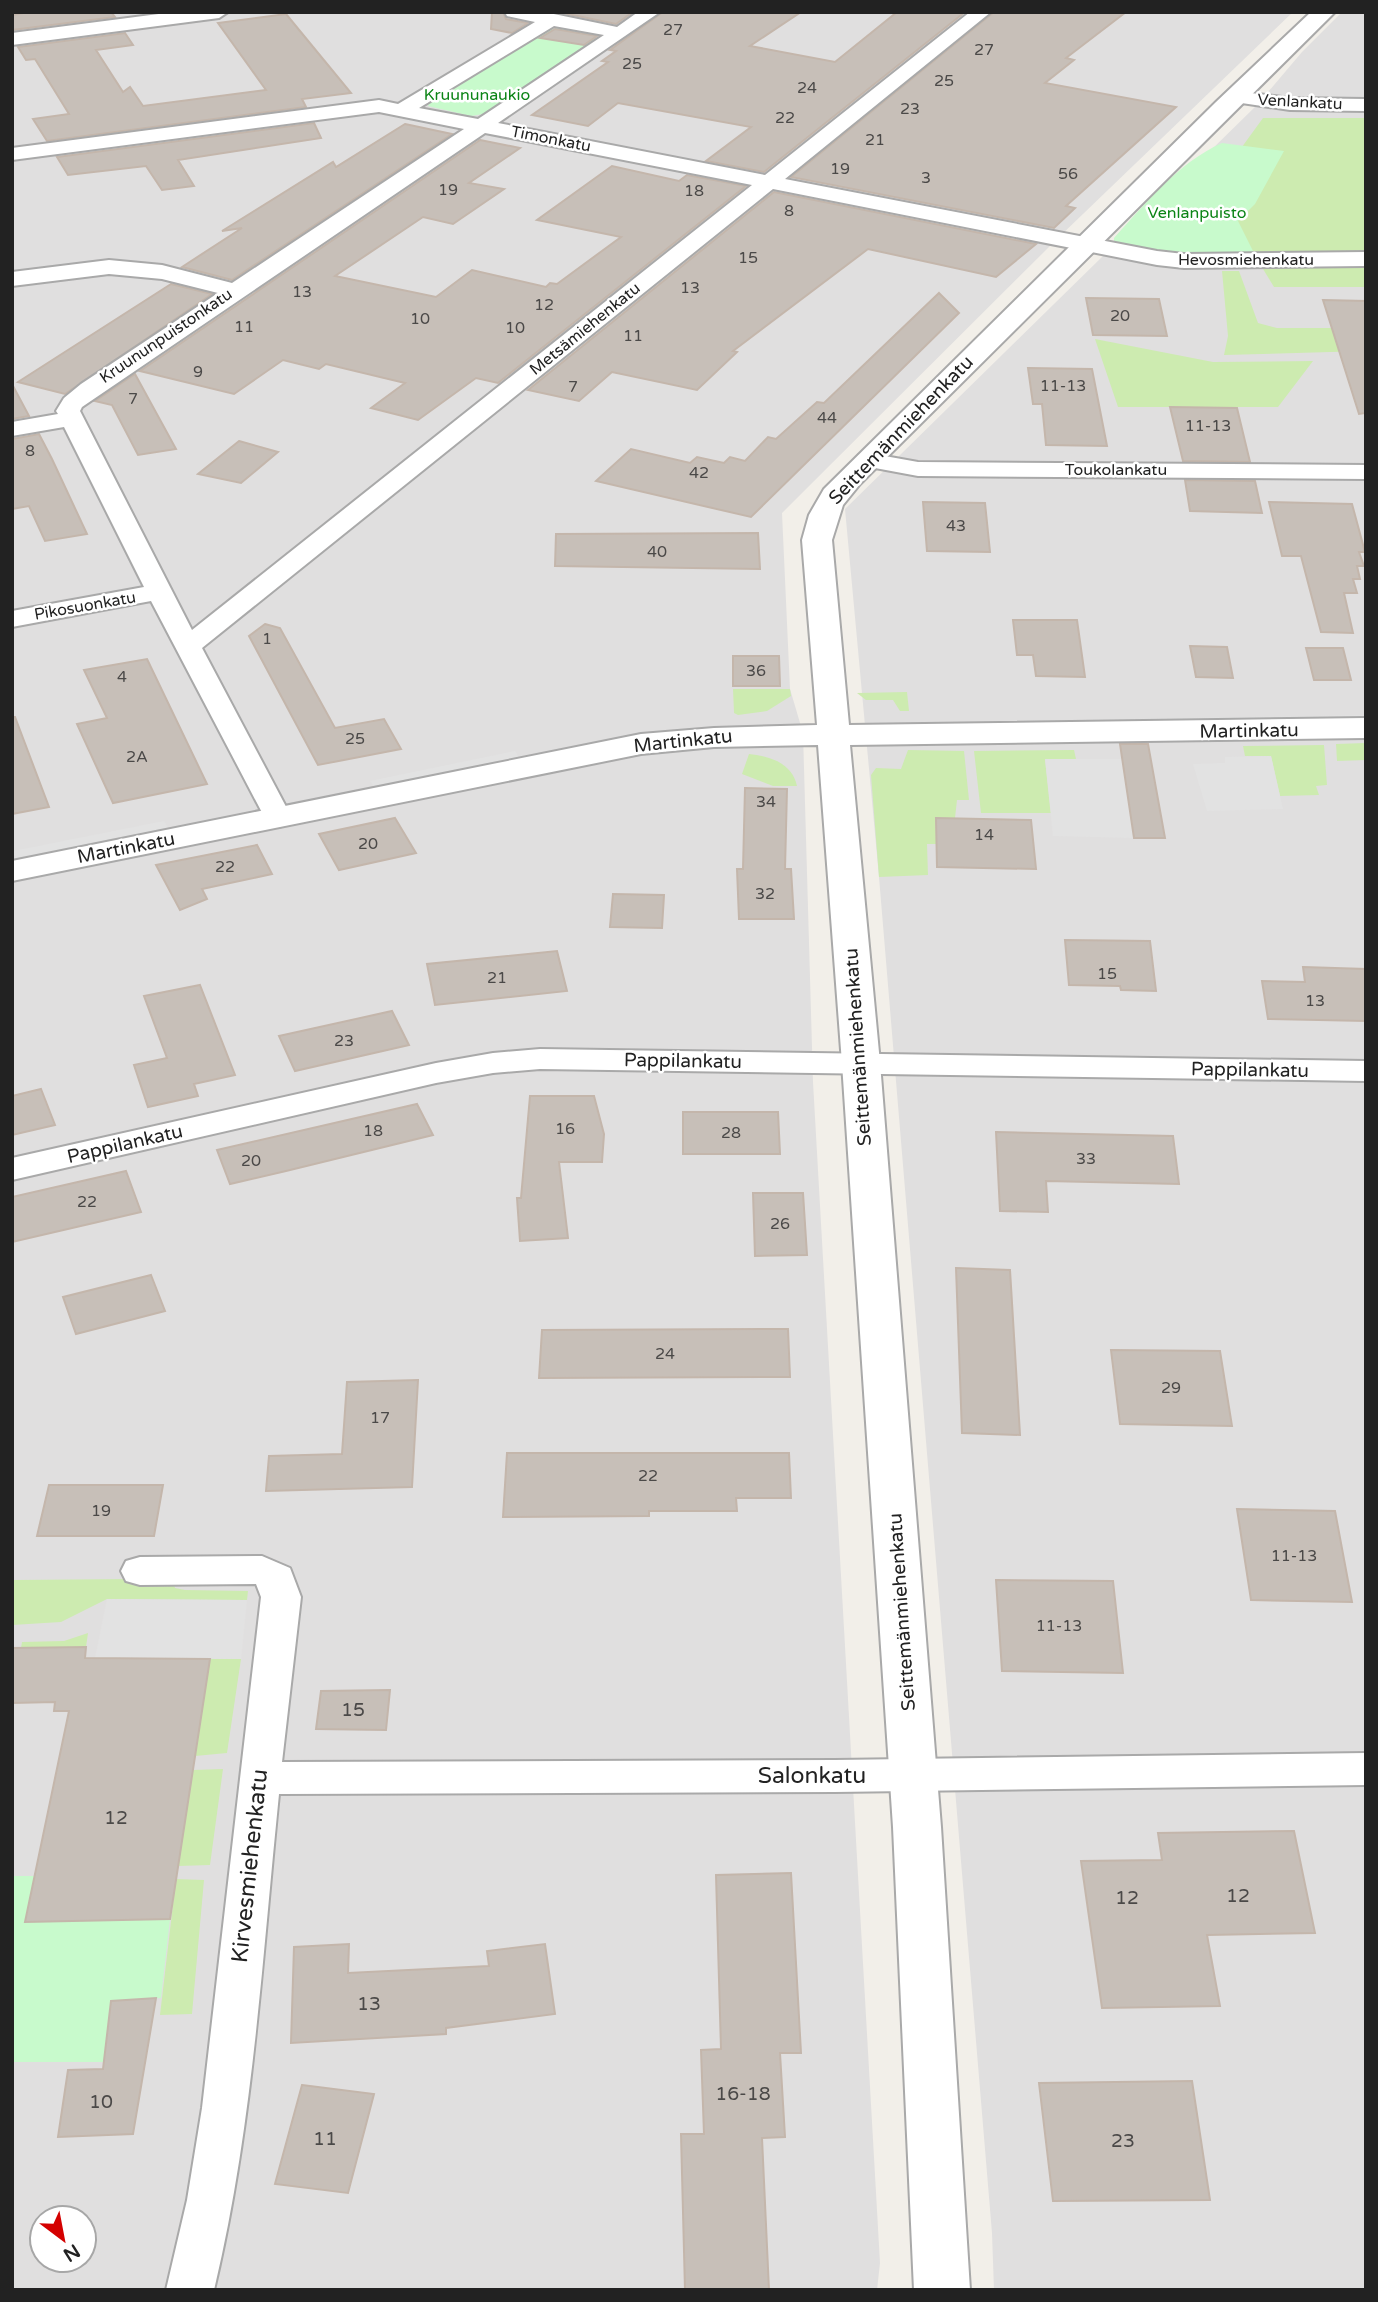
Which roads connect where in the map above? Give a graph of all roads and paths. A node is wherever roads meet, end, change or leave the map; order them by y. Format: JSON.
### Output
{"nodes":[{"id":1,"x":219,"y":12,"type":"edge"},
{"id":2,"x":514,"y":12,"type":"edge"},
{"id":3,"x":651,"y":12,"type":"edge"},
{"id":4,"x":982,"y":12,"type":"edge"},
{"id":5,"x":1324,"y":12,"type":"edge"},
{"id":6,"x":552,"y":19,"type":"junction"},
{"id":7,"x":621,"y":33,"type":"junction"},
{"id":8,"x":12,"y":38,"type":"edge"},
{"id":9,"x":1235,"y":97,"type":"junction"},
{"id":10,"x":1366,"y":105,"type":"edge"},
{"id":11,"x":403,"y":109,"type":"junction"},
{"id":12,"x":482,"y":125,"type":"junction"},
{"id":13,"x":12,"y":154,"type":"edge"},
{"id":14,"x":768,"y":183,"type":"junction"},
{"id":15,"x":1086,"y":245,"type":"junction"},
{"id":16,"x":1366,"y":259,"type":"edge"},
{"id":17,"x":12,"y":279,"type":"edge"},
{"id":18,"x":234,"y":290,"type":"junction"},
{"id":19,"x":70,"y":419,"type":"junction"},
{"id":20,"x":12,"y":429,"type":"edge"},
{"id":21,"x":867,"y":460,"type":"junction"},
{"id":22,"x":1366,"y":472,"type":"edge"},
{"id":23,"x":159,"y":592,"type":"junction"},
{"id":24,"x":12,"y":619,"type":"edge"},
{"id":25,"x":188,"y":646,"type":"junction"},
{"id":26,"x":1366,"y":728,"type":"edge"},
{"id":27,"x":832,"y":733,"type":"junction"},
{"id":28,"x":278,"y":818,"type":"junction"},
{"id":29,"x":12,"y":871,"type":"edge"},
{"id":30,"x":861,"y":1063,"type":"junction"},
{"id":31,"x":1366,"y":1072,"type":"edge"},
{"id":32,"x":12,"y":1169,"type":"edge"},
{"id":33,"x":139,"y":1571,"type":"dead end"},
{"id":34,"x":1366,"y":1769,"type":"edge"},
{"id":35,"x":912,"y":1775,"type":"junction"},
{"id":36,"x":259,"y":1779,"type":"junction"},
{"id":37,"x":190,"y":2290,"type":"edge"},
{"id":38,"x":942,"y":2290,"type":"edge"}],
"edges":[{"from":1,"to":8,"type":"street"},
{"from":2,"to":6,"type":"street"},
{"from":3,"to":7,"type":"street","name":"Kruununpuistonkatu"},
{"from":4,"to":14,"type":"street","name":"Metsämiehenkatu"},
{"from":5,"to":9,"type":"street","name":"Seittemänmiehenkatu"},
{"from":6,"to":7,"type":"street"},
{"from":6,"to":11,"type":"street"},
{"from":7,"to":12,"type":"street","name":"Kruununpuistonkatu"},
{"from":9,"to":10,"type":"street","name":"Venlankatu"},
{"from":9,"to":15,"type":"street","name":"Seittemänmiehenkatu"},
{"from":11,"to":12,"type":"street","name":"Timonkatu"},
{"from":11,"to":13,"type":"street","name":"Timonkatu"},
{"from":12,"to":14,"type":"street","name":"Timonkatu"},
{"from":12,"to":18,"type":"street","name":"Kruununpuistonkatu"},
{"from":14,"to":15,"type":"street","name":"Timonkatu"},
{"from":14,"to":25,"type":"street","name":"Metsämiehenkatu"},
{"from":15,"to":16,"type":"street","name":"Hevosmiehenkatu"},
{"from":15,"to":21,"type":"street","name":"Seittemänmiehenkatu"},
{"from":17,"to":18,"type":"street"},
{"from":18,"to":19,"type":"street","name":"Kruununpuistonkatu"},
{"from":19,"to":20,"type":"street"},
{"from":19,"to":23,"type":"street"},
{"from":21,"to":22,"type":"street","name":"Toukolankatu"},
{"from":21,"to":27,"type":"street","name":"Seittemänmiehenkatu"},
{"from":23,"to":24,"type":"street","name":"Pikosuonkatu"},
{"from":23,"to":25,"type":"street"},
{"from":25,"to":28,"type":"street"},
{"from":26,"to":27,"type":"street","name":"Martinkatu"},
{"from":27,"to":28,"type":"street","name":"Martinkatu"},
{"from":27,"to":30,"type":"street","name":"Seittemänmiehenkatu"},
{"from":28,"to":29,"type":"street","name":"Martinkatu"},
{"from":30,"to":31,"type":"street","name":"Pappilankatu"},
{"from":30,"to":32,"type":"street","name":"Pappilankatu"},
{"from":30,"to":35,"type":"street","name":"Seittemänmiehenkatu"},
{"from":33,"to":36,"type":"street","name":"Kirvesmiehenkatu"},
{"from":34,"to":35,"type":"street","name":"Salonkatu"},
{"from":35,"to":36,"type":"street","name":"Salonkatu"},
{"from":35,"to":38,"type":"street","name":"Seittemänmiehenkatu"},
{"from":36,"to":37,"type":"street","name":"Kirvesmiehenkatu"}]}
